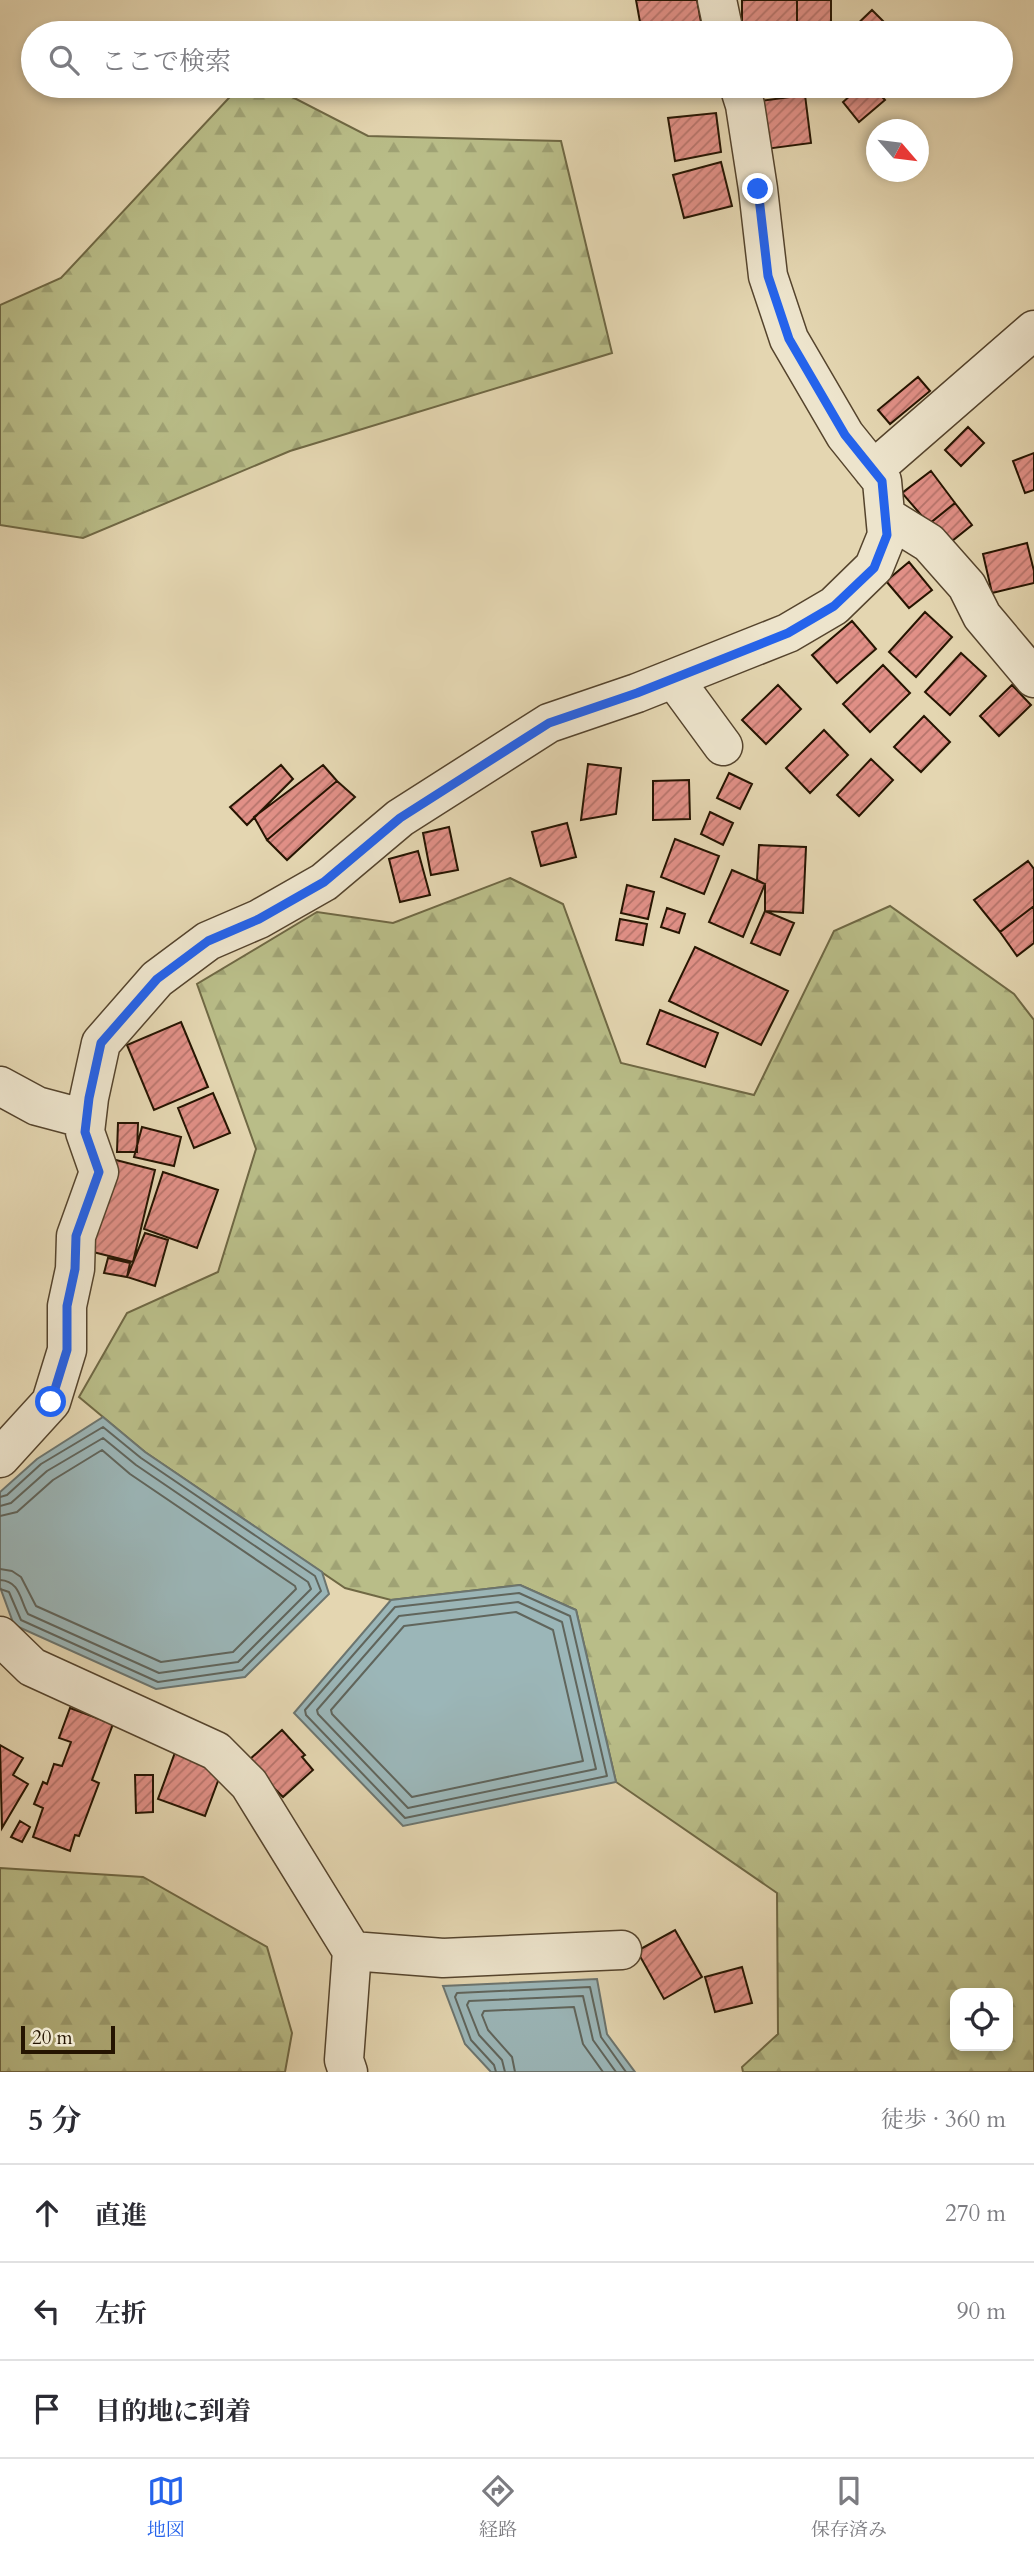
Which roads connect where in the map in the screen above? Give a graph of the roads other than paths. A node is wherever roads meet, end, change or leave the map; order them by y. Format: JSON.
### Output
{"nodes":[{"id":1,"x":718,"y":0,"type":"edge"},
{"id":2,"x":722,"y":21,"type":"edge"},
{"id":3,"x":743,"y":98,"type":"edge"},
{"id":4,"x":1034,"y":330,"type":"edge"},
{"id":5,"x":873,"y":470,"type":"junction"},
{"id":6,"x":887,"y":517,"type":"junction"},
{"id":7,"x":1034,"y":678,"type":"edge"},
{"id":8,"x":674,"y":679,"type":"junction"},
{"id":9,"x":723,"y":746,"type":"dead end"},
{"id":10,"x":0,"y":1086,"type":"edge"},
{"id":11,"x":86,"y":1119,"type":"junction"},
{"id":12,"x":0,"y":1458,"type":"edge"},
{"id":13,"x":0,"y":1636,"type":"edge"},
{"id":14,"x":622,"y":1950,"type":"dead end"},
{"id":15,"x":352,"y":1951,"type":"junction"},
{"id":16,"x":348,"y":2072,"type":"edge"}],
"edges":[{"from":1,"to":2,"type":"street"},
{"from":3,"to":5,"type":"street"},
{"from":4,"to":5,"type":"street"},
{"from":5,"to":6,"type":"street"},
{"from":6,"to":7,"type":"street"},
{"from":6,"to":8,"type":"street"},
{"from":8,"to":9,"type":"street"},
{"from":8,"to":11,"type":"street"},
{"from":10,"to":11,"type":"street"},
{"from":11,"to":12,"type":"street"},
{"from":13,"to":15,"type":"street"},
{"from":14,"to":15,"type":"street"},
{"from":15,"to":16,"type":"street"}]}
